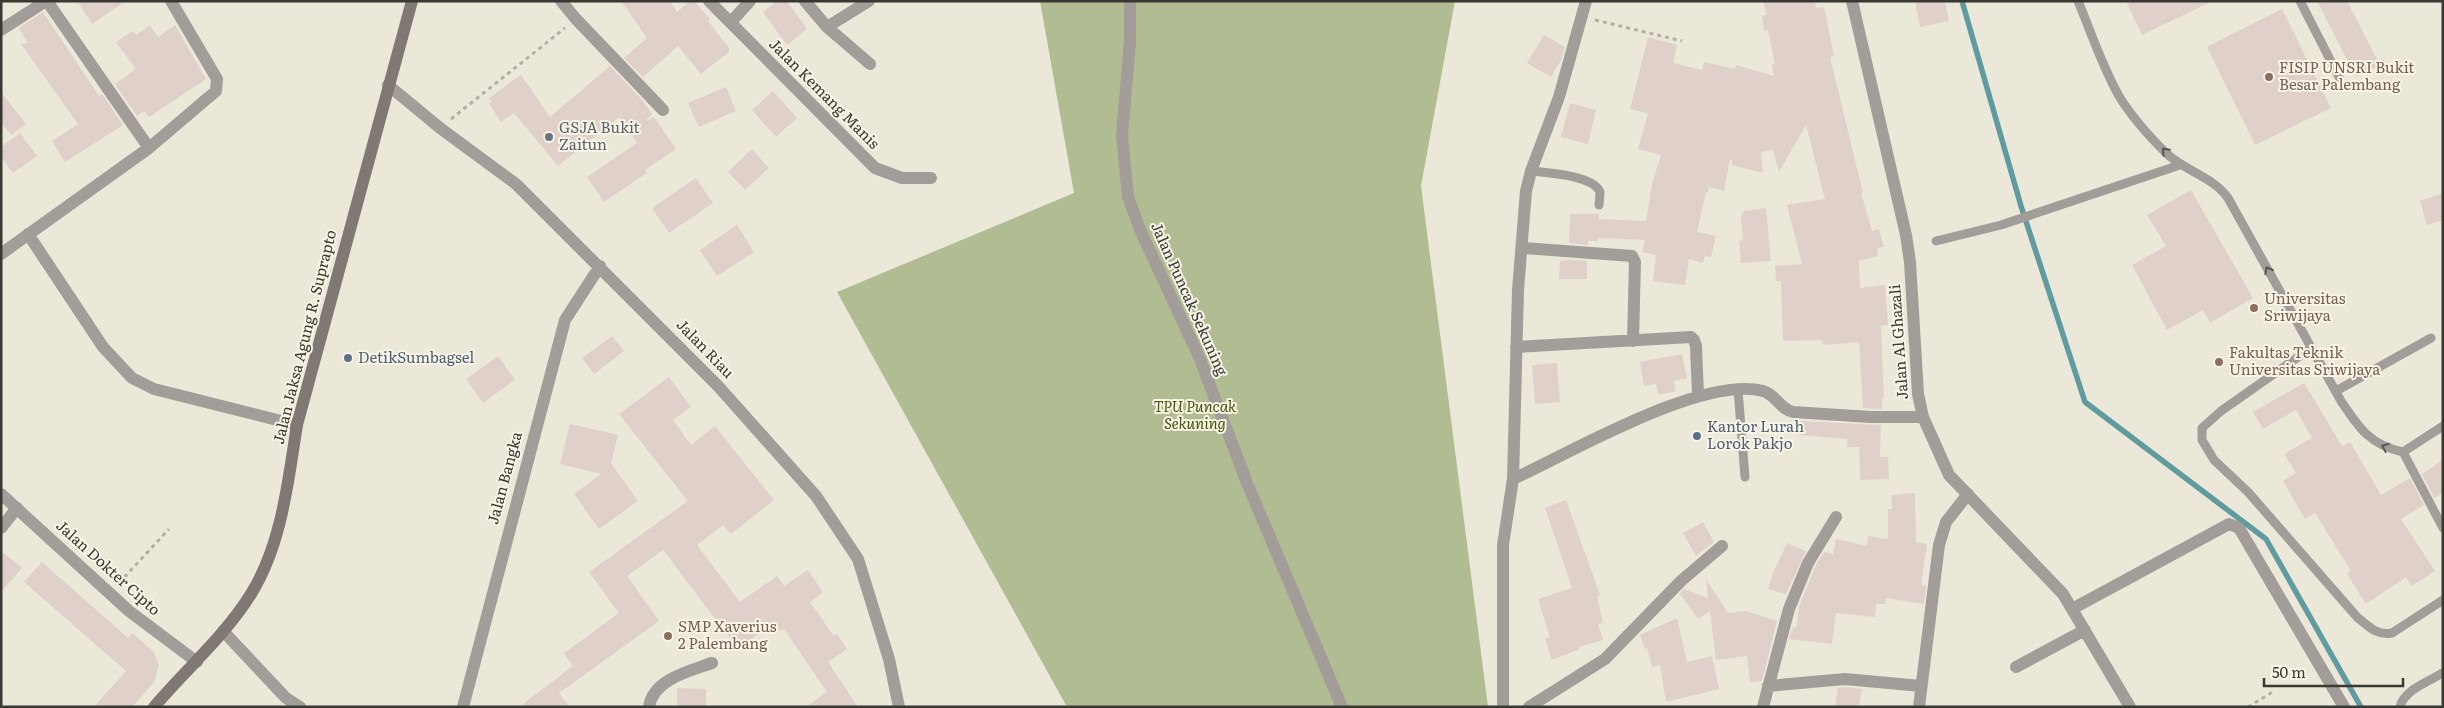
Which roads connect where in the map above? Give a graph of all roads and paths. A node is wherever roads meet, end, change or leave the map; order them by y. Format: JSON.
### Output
{"nodes":[{"id":1,"x":46,"y":1,"type":"edge"},
{"id":2,"x":170,"y":1,"type":"edge"},
{"id":3,"x":412,"y":1,"type":"edge"},
{"id":4,"x":561,"y":1,"type":"edge"},
{"id":5,"x":709,"y":1,"type":"edge"},
{"id":6,"x":750,"y":1,"type":"edge"},
{"id":7,"x":805,"y":1,"type":"edge"},
{"id":8,"x":869,"y":1,"type":"edge"},
{"id":9,"x":1130,"y":1,"type":"edge"},
{"id":10,"x":1586,"y":1,"type":"edge"},
{"id":11,"x":1852,"y":1,"type":"edge"},
{"id":12,"x":2078,"y":1,"type":"edge"},
{"id":13,"x":2300,"y":1,"type":"edge"},
{"id":14,"x":1581,"y":17,"type":"junction"},
{"id":15,"x":576,"y":19,"type":"junction"},
{"id":16,"x":731,"y":22,"type":"junction"},
{"id":17,"x":827,"y":27,"type":"junction"},
{"id":18,"x":1,"y":30,"type":"edge"},
{"id":19,"x":1682,"y":41,"type":"dead end"},
{"id":20,"x":870,"y":64,"type":"dead end"},
{"id":21,"x":2339,"y":77,"type":"dead end"},
{"id":22,"x":388,"y":85,"type":"junction"},
{"id":23,"x":662,"y":110,"type":"dead end"},
{"id":24,"x":440,"y":128,"type":"junction"},
{"id":25,"x":149,"y":148,"type":"junction"},
{"id":26,"x":2180,"y":165,"type":"junction"},
{"id":27,"x":1531,"y":171,"type":"junction"},
{"id":28,"x":931,"y":178,"type":"dead end"},
{"id":29,"x":1599,"y":205,"type":"dead end"},
{"id":30,"x":28,"y":234,"type":"junction"},
{"id":31,"x":1936,"y":241,"type":"dead end"},
{"id":32,"x":1523,"y":248,"type":"junction"},
{"id":33,"x":1,"y":254,"type":"edge"},
{"id":34,"x":600,"y":266,"type":"junction"},
{"id":35,"x":2431,"y":338,"type":"dead end"},
{"id":36,"x":1633,"y":341,"type":"junction"},
{"id":37,"x":1516,"y":347,"type":"junction"},
{"id":38,"x":2311,"y":348,"type":"junction"},
{"id":39,"x":1738,"y":390,"type":"junction"},
{"id":40,"x":2336,"y":391,"type":"junction"},
{"id":41,"x":1698,"y":395,"type":"junction"},
{"id":42,"x":1923,"y":417,"type":"junction"},
{"id":43,"x":297,"y":424,"type":"junction"},
{"id":44,"x":2443,"y":426,"type":"edge"},
{"id":45,"x":2403,"y":452,"type":"junction"},
{"id":46,"x":1745,"y":477,"type":"dead end"},
{"id":47,"x":1513,"y":479,"type":"junction"},
{"id":48,"x":1,"y":494,"type":"edge"},
{"id":49,"x":1968,"y":494,"type":"junction"},
{"id":50,"x":17,"y":508,"type":"junction"},
{"id":51,"x":1836,"y":517,"type":"dead end"},
{"id":52,"x":1,"y":528,"type":"edge"},
{"id":53,"x":2443,"y":528,"type":"edge"},
{"id":54,"x":169,"y":529,"type":"dead end"},
{"id":55,"x":1722,"y":546,"type":"dead end"},
{"id":56,"x":110,"y":593,"type":"junction"},
{"id":57,"x":2443,"y":600,"type":"edge"},
{"id":58,"x":2072,"y":609,"type":"junction"},
{"id":59,"x":2085,"y":630,"type":"junction"},
{"id":60,"x":223,"y":631,"type":"junction"},
{"id":61,"x":197,"y":662,"type":"junction"},
{"id":62,"x":712,"y":663,"type":"dead end"},
{"id":63,"x":2016,"y":666,"type":"dead end"},
{"id":64,"x":2443,"y":673,"type":"edge"},
{"id":65,"x":1768,"y":686,"type":"junction"},
{"id":66,"x":1922,"y":686,"type":"junction"},
{"id":67,"x":2274,"y":691,"type":"dead end"},
{"id":68,"x":154,"y":707,"type":"edge"},
{"id":69,"x":300,"y":707,"type":"edge"},
{"id":70,"x":463,"y":707,"type":"edge"},
{"id":71,"x":649,"y":707,"type":"edge"},
{"id":72,"x":899,"y":707,"type":"edge"},
{"id":73,"x":1342,"y":707,"type":"edge"},
{"id":74,"x":1503,"y":707,"type":"edge"},
{"id":75,"x":1529,"y":707,"type":"edge"},
{"id":76,"x":1762,"y":707,"type":"edge"},
{"id":77,"x":1919,"y":707,"type":"edge"},
{"id":78,"x":2130,"y":707,"type":"edge"},
{"id":79,"x":2248,"y":707,"type":"edge"},
{"id":80,"x":2344,"y":707,"type":"edge"},
{"id":81,"x":2400,"y":707,"type":"edge"}],
"edges":[{"from":1,"to":18,"type":"street"},
{"from":1,"to":25,"type":"street"},
{"from":2,"to":25,"type":"street"},
{"from":3,"to":22,"type":"main road","name":"Jalan Jaksa Agung R. Suprapto"},
{"from":4,"to":15,"type":"street"},
{"from":5,"to":16,"type":"street","name":"Jalan Kemang Manis"},
{"from":6,"to":16,"type":"street"},
{"from":7,"to":17,"type":"street"},
{"from":8,"to":17,"type":"street"},
{"from":9,"to":73,"type":"street","name":"Jalan Puncak Sekuning"},
{"from":10,"to":14,"type":"street"},
{"from":11,"to":42,"type":"street","name":"Jalan Al Ghazali"},
{"from":26,"to":12,"type":"lane","one_way":true},
{"from":13,"to":21,"type":"lane"},
{"from":14,"to":19,"type":"path"},
{"from":14,"to":27,"type":"street"},
{"from":15,"to":23,"type":"street"},
{"from":15,"to":24,"type":"path"},
{"from":16,"to":28,"type":"street","name":"Jalan Kemang Manis"},
{"from":17,"to":20,"type":"street"},
{"from":22,"to":24,"type":"street","name":"Jalan Riau"},
{"from":22,"to":43,"type":"main road","name":"Jalan Jaksa Agung R. Suprapto"},
{"from":24,"to":34,"type":"street","name":"Jalan Riau"},
{"from":25,"to":30,"type":"street"},
{"from":26,"to":31,"type":"lane"},
{"from":38,"to":26,"type":"lane","one_way":true},
{"from":27,"to":29,"type":"lane"},
{"from":27,"to":32,"type":"street"},
{"from":30,"to":33,"type":"street"},
{"from":30,"to":43,"type":"street"},
{"from":32,"to":36,"type":"street"},
{"from":32,"to":37,"type":"street"},
{"from":34,"to":70,"type":"street","name":"Jalan Bangka"},
{"from":34,"to":72,"type":"street","name":"Jalan Riau"},
{"from":35,"to":40,"type":"lane"},
{"from":36,"to":37,"type":"street"},
{"from":36,"to":41,"type":"street"},
{"from":37,"to":47,"type":"street"},
{"from":38,"to":40,"type":"lane"},
{"from":38,"to":57,"type":"lane"},
{"from":39,"to":41,"type":"street"},
{"from":39,"to":42,"type":"street"},
{"from":39,"to":46,"type":"lane"},
{"from":45,"to":40,"type":"lane","one_way":true},
{"from":41,"to":47,"type":"street"},
{"from":42,"to":49,"type":"street","name":"Jalan Al Ghazali"},
{"from":43,"to":60,"type":"main road","name":"Jalan Jaksa Agung R. Suprapto"},
{"from":44,"to":45,"type":"lane"},
{"from":45,"to":53,"type":"lane"},
{"from":47,"to":74,"type":"street"},
{"from":48,"to":50,"type":"street","name":"Jalan Dokter Cipto"},
{"from":49,"to":58,"type":"street","name":"Jalan Al Ghazali"},
{"from":49,"to":66,"type":"street"},
{"from":50,"to":52,"type":"street"},
{"from":50,"to":56,"type":"street","name":"Jalan Dokter Cipto"},
{"from":51,"to":65,"type":"street"},
{"from":54,"to":56,"type":"path"},
{"from":55,"to":75,"type":"street"},
{"from":56,"to":61,"type":"street","name":"Jalan Dokter Cipto"},
{"from":58,"to":59,"type":"street","name":"Jalan Al Ghazali"},
{"from":58,"to":80,"type":"street"},
{"from":59,"to":63,"type":"street"},
{"from":59,"to":78,"type":"street","name":"Jalan Al Ghazali"},
{"from":60,"to":61,"type":"main road","name":"Jalan Jaksa Agung R. Suprapto"},
{"from":60,"to":69,"type":"street"},
{"from":61,"to":68,"type":"main road","name":"Jalan Jaksa Agung R. Suprapto"},
{"from":62,"to":71,"type":"street"},
{"from":64,"to":81,"type":"lane"},
{"from":65,"to":66,"type":"street"},
{"from":65,"to":76,"type":"street"},
{"from":66,"to":77,"type":"street"},
{"from":67,"to":79,"type":"path"}]}
